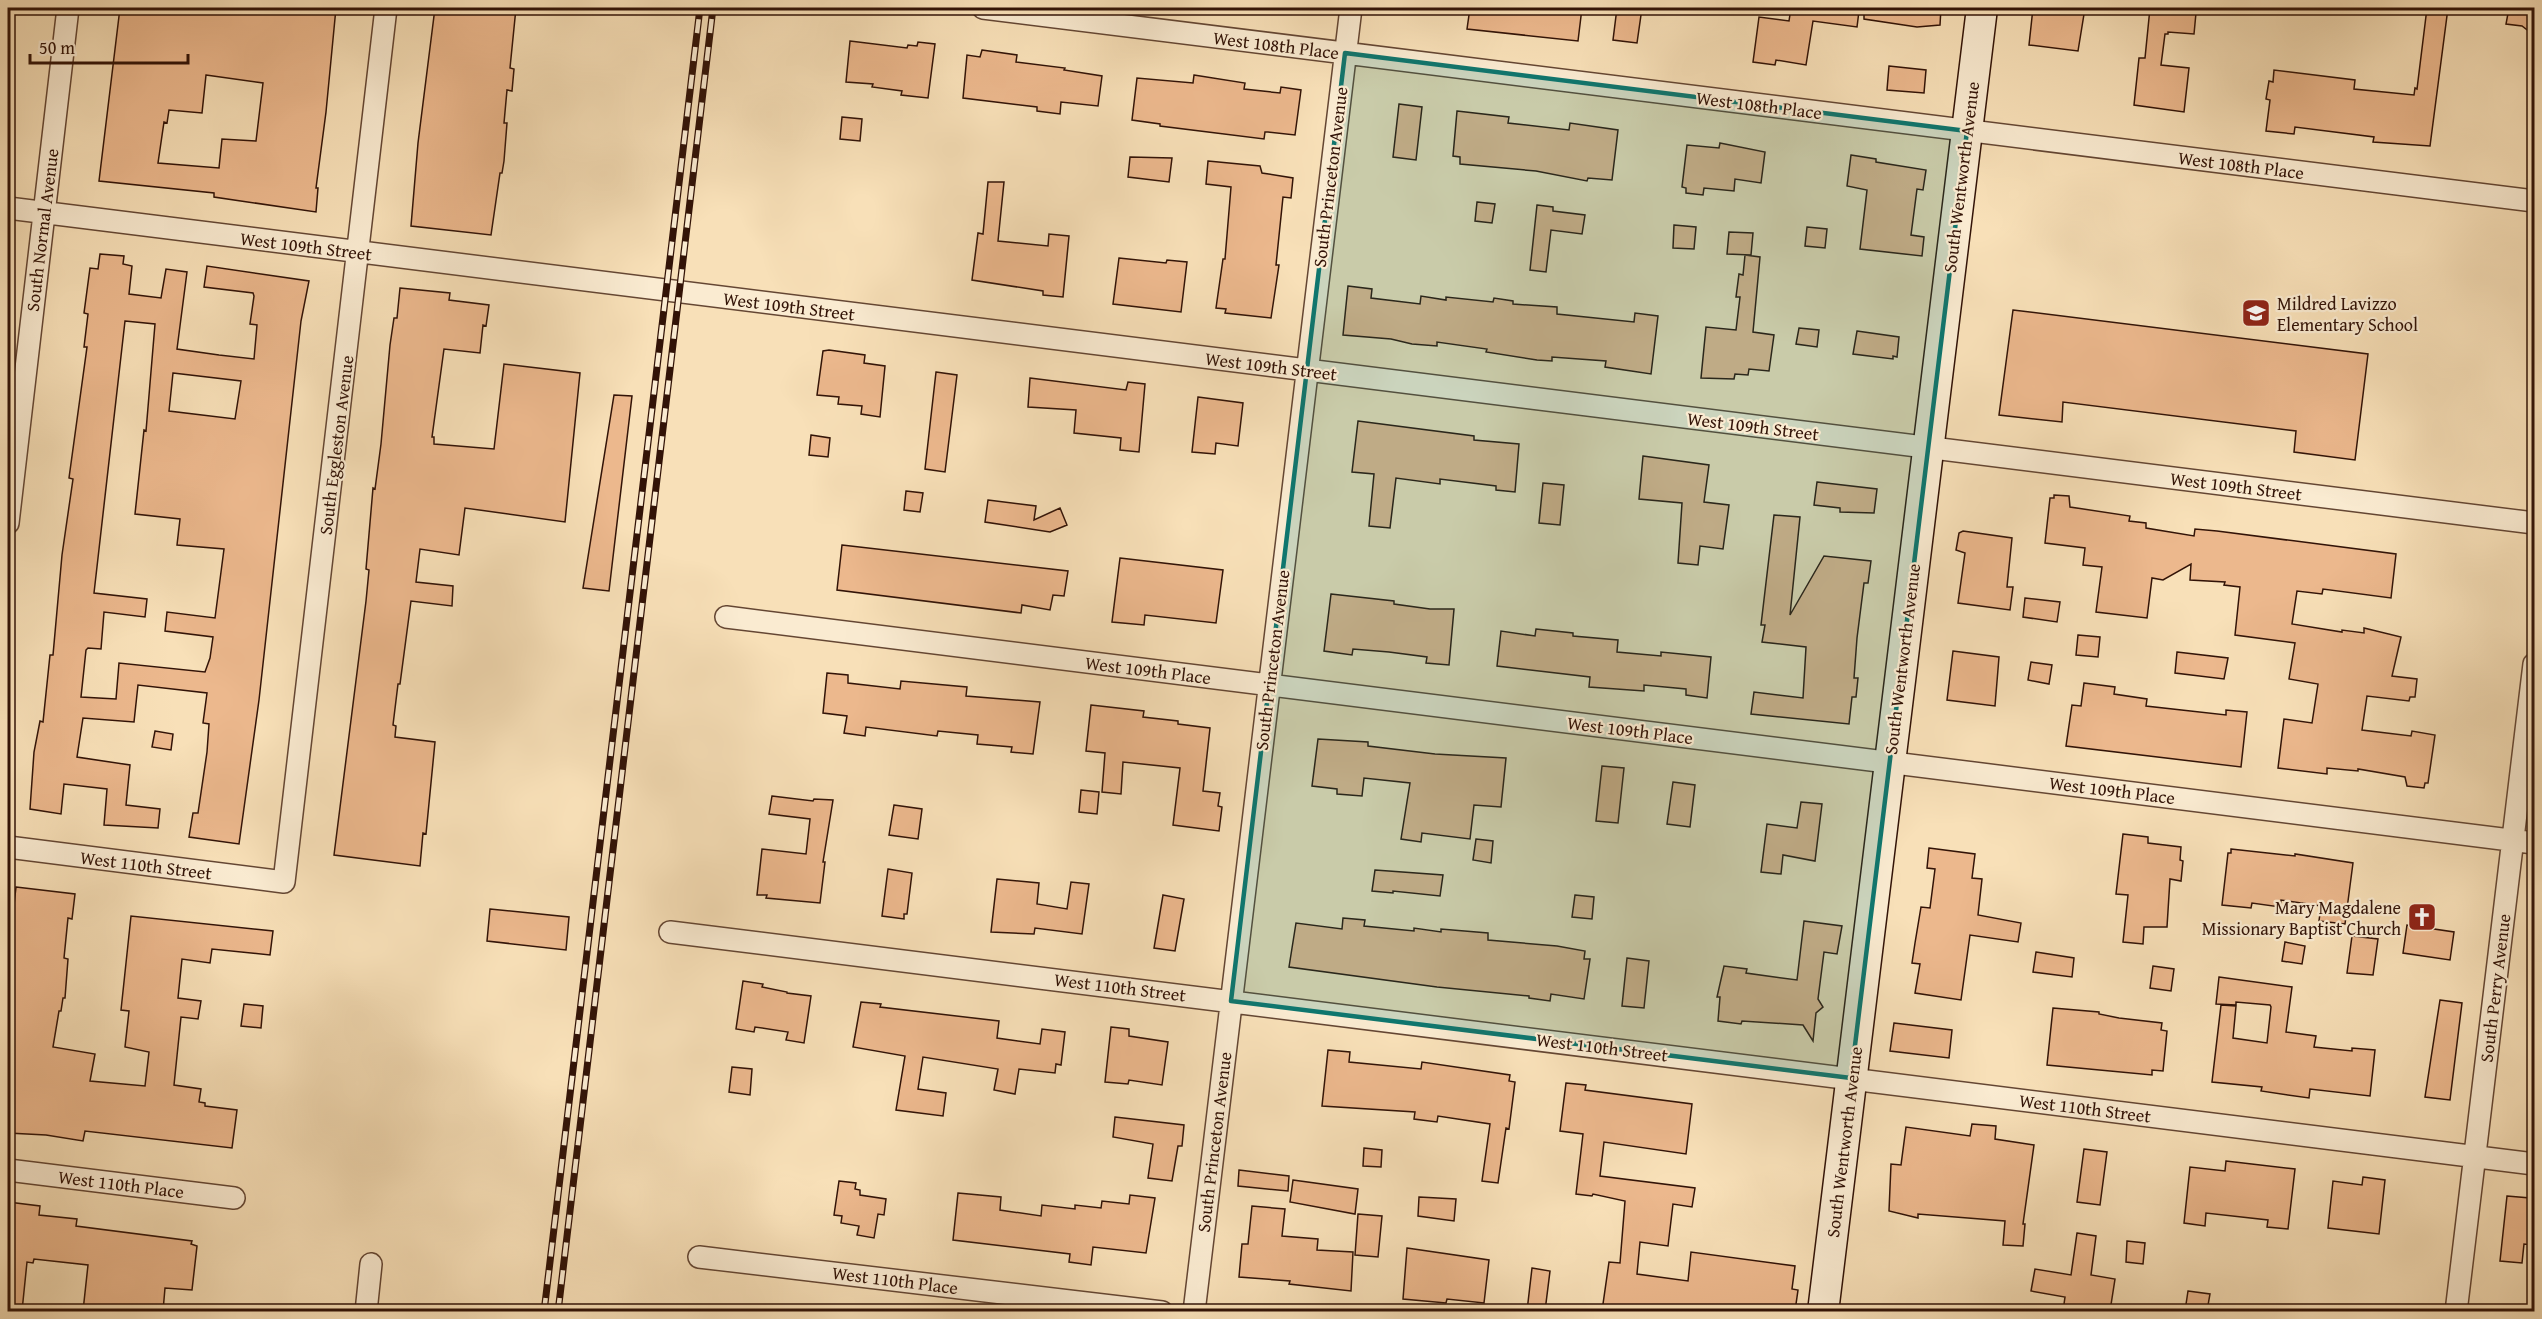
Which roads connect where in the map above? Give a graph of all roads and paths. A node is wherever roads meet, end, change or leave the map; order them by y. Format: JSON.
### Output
{"nodes":[{"id":1,"x":68,"y":8,"type":"edge"},
{"id":2,"x":386,"y":8,"type":"edge"},
{"id":3,"x":983,"y":8,"type":"edge"},
{"id":4,"x":1351,"y":8,"type":"edge"},
{"id":5,"x":1982,"y":8,"type":"edge"},
{"id":6,"x":1345,"y":53,"type":"junction"},
{"id":7,"x":1967,"y":131,"type":"junction"},
{"id":8,"x":2535,"y":201,"type":"edge"},
{"id":9,"x":8,"y":208,"type":"edge"},
{"id":10,"x":44,"y":213,"type":"junction"},
{"id":11,"x":358,"y":252,"type":"junction"},
{"id":12,"x":1307,"y":370,"type":"junction"},
{"id":13,"x":1928,"y":448,"type":"junction"},
{"id":14,"x":8,"y":523,"type":"edge"},
{"id":15,"x":2535,"y":524,"type":"edge"},
{"id":16,"x":726,"y":617,"type":"dead end"},
{"id":17,"x":2535,"y":664,"type":"edge"},
{"id":18,"x":1269,"y":685,"type":"junction"},
{"id":19,"x":1890,"y":762,"type":"junction"},
{"id":20,"x":2513,"y":840,"type":"junction"},
{"id":21,"x":2535,"y":843,"type":"edge"},
{"id":22,"x":8,"y":847,"type":"edge"},
{"id":23,"x":284,"y":882,"type":"joint"},
{"id":24,"x":670,"y":932,"type":"dead end"},
{"id":25,"x":1231,"y":1001,"type":"junction"},
{"id":26,"x":1851,"y":1078,"type":"junction"},
{"id":27,"x":2475,"y":1157,"type":"junction"},
{"id":28,"x":2535,"y":1164,"type":"edge"},
{"id":29,"x":8,"y":1170,"type":"edge"},
{"id":30,"x":234,"y":1197,"type":"dead end"},
{"id":31,"x":699,"y":1257,"type":"dead end"},
{"id":32,"x":371,"y":1264,"type":"dead end"},
{"id":33,"x":366,"y":1311,"type":"edge"},
{"id":34,"x":1162,"y":1311,"type":"edge"},
{"id":35,"x":1194,"y":1311,"type":"edge"},
{"id":36,"x":1823,"y":1311,"type":"edge"},
{"id":37,"x":2456,"y":1311,"type":"edge"}],
"edges":[{"from":1,"to":10,"type":"street","name":"South Normal Avenue"},
{"from":2,"to":11,"type":"street","name":"South Eggleston Avenue"},
{"from":3,"to":6,"type":"street","name":"West 108th Place"},
{"from":4,"to":6,"type":"street","name":"South Princeton Avenue"},
{"from":5,"to":7,"type":"street","name":"South Wentworth Avenue"},
{"from":6,"to":7,"type":"street","name":"West 108th Place"},
{"from":6,"to":12,"type":"street","name":"South Princeton Avenue"},
{"from":7,"to":8,"type":"street","name":"West 108th Place"},
{"from":7,"to":13,"type":"street","name":"South Wentworth Avenue"},
{"from":9,"to":10,"type":"street","name":"West 109th Street"},
{"from":10,"to":11,"type":"street","name":"West 109th Street"},
{"from":10,"to":14,"type":"street","name":"South Normal Avenue"},
{"from":11,"to":12,"type":"street","name":"West 109th Street"},
{"from":11,"to":23,"type":"street","name":"South Eggleston Avenue"},
{"from":12,"to":13,"type":"street","name":"West 109th Street"},
{"from":12,"to":18,"type":"street","name":"South Princeton Avenue"},
{"from":13,"to":15,"type":"street","name":"West 109th Street"},
{"from":13,"to":19,"type":"street","name":"South Wentworth Avenue"},
{"from":16,"to":18,"type":"street","name":"West 109th Place"},
{"from":17,"to":20,"type":"street","name":"South Perry Avenue"},
{"from":18,"to":19,"type":"street","name":"West 109th Place"},
{"from":18,"to":25,"type":"street","name":"South Princeton Avenue"},
{"from":19,"to":20,"type":"street","name":"West 109th Place"},
{"from":19,"to":26,"type":"street","name":"South Wentworth Avenue"},
{"from":20,"to":21,"type":"street","name":"West 109th Place"},
{"from":20,"to":27,"type":"street","name":"South Perry Avenue"},
{"from":22,"to":23,"type":"street","name":"West 110th Street"},
{"from":24,"to":25,"type":"street","name":"West 110th Street"},
{"from":25,"to":26,"type":"street","name":"West 110th Street"},
{"from":25,"to":35,"type":"street","name":"South Princeton Avenue"},
{"from":26,"to":27,"type":"street","name":"West 110th Street"},
{"from":26,"to":36,"type":"street","name":"South Wentworth Avenue"},
{"from":27,"to":28,"type":"street","name":"West 110th Street"},
{"from":27,"to":37,"type":"street","name":"South Perry Avenue"},
{"from":29,"to":30,"type":"street","name":"West 110th Place"},
{"from":31,"to":34,"type":"street","name":"West 110th Place"},
{"from":32,"to":33,"type":"street"}]}
